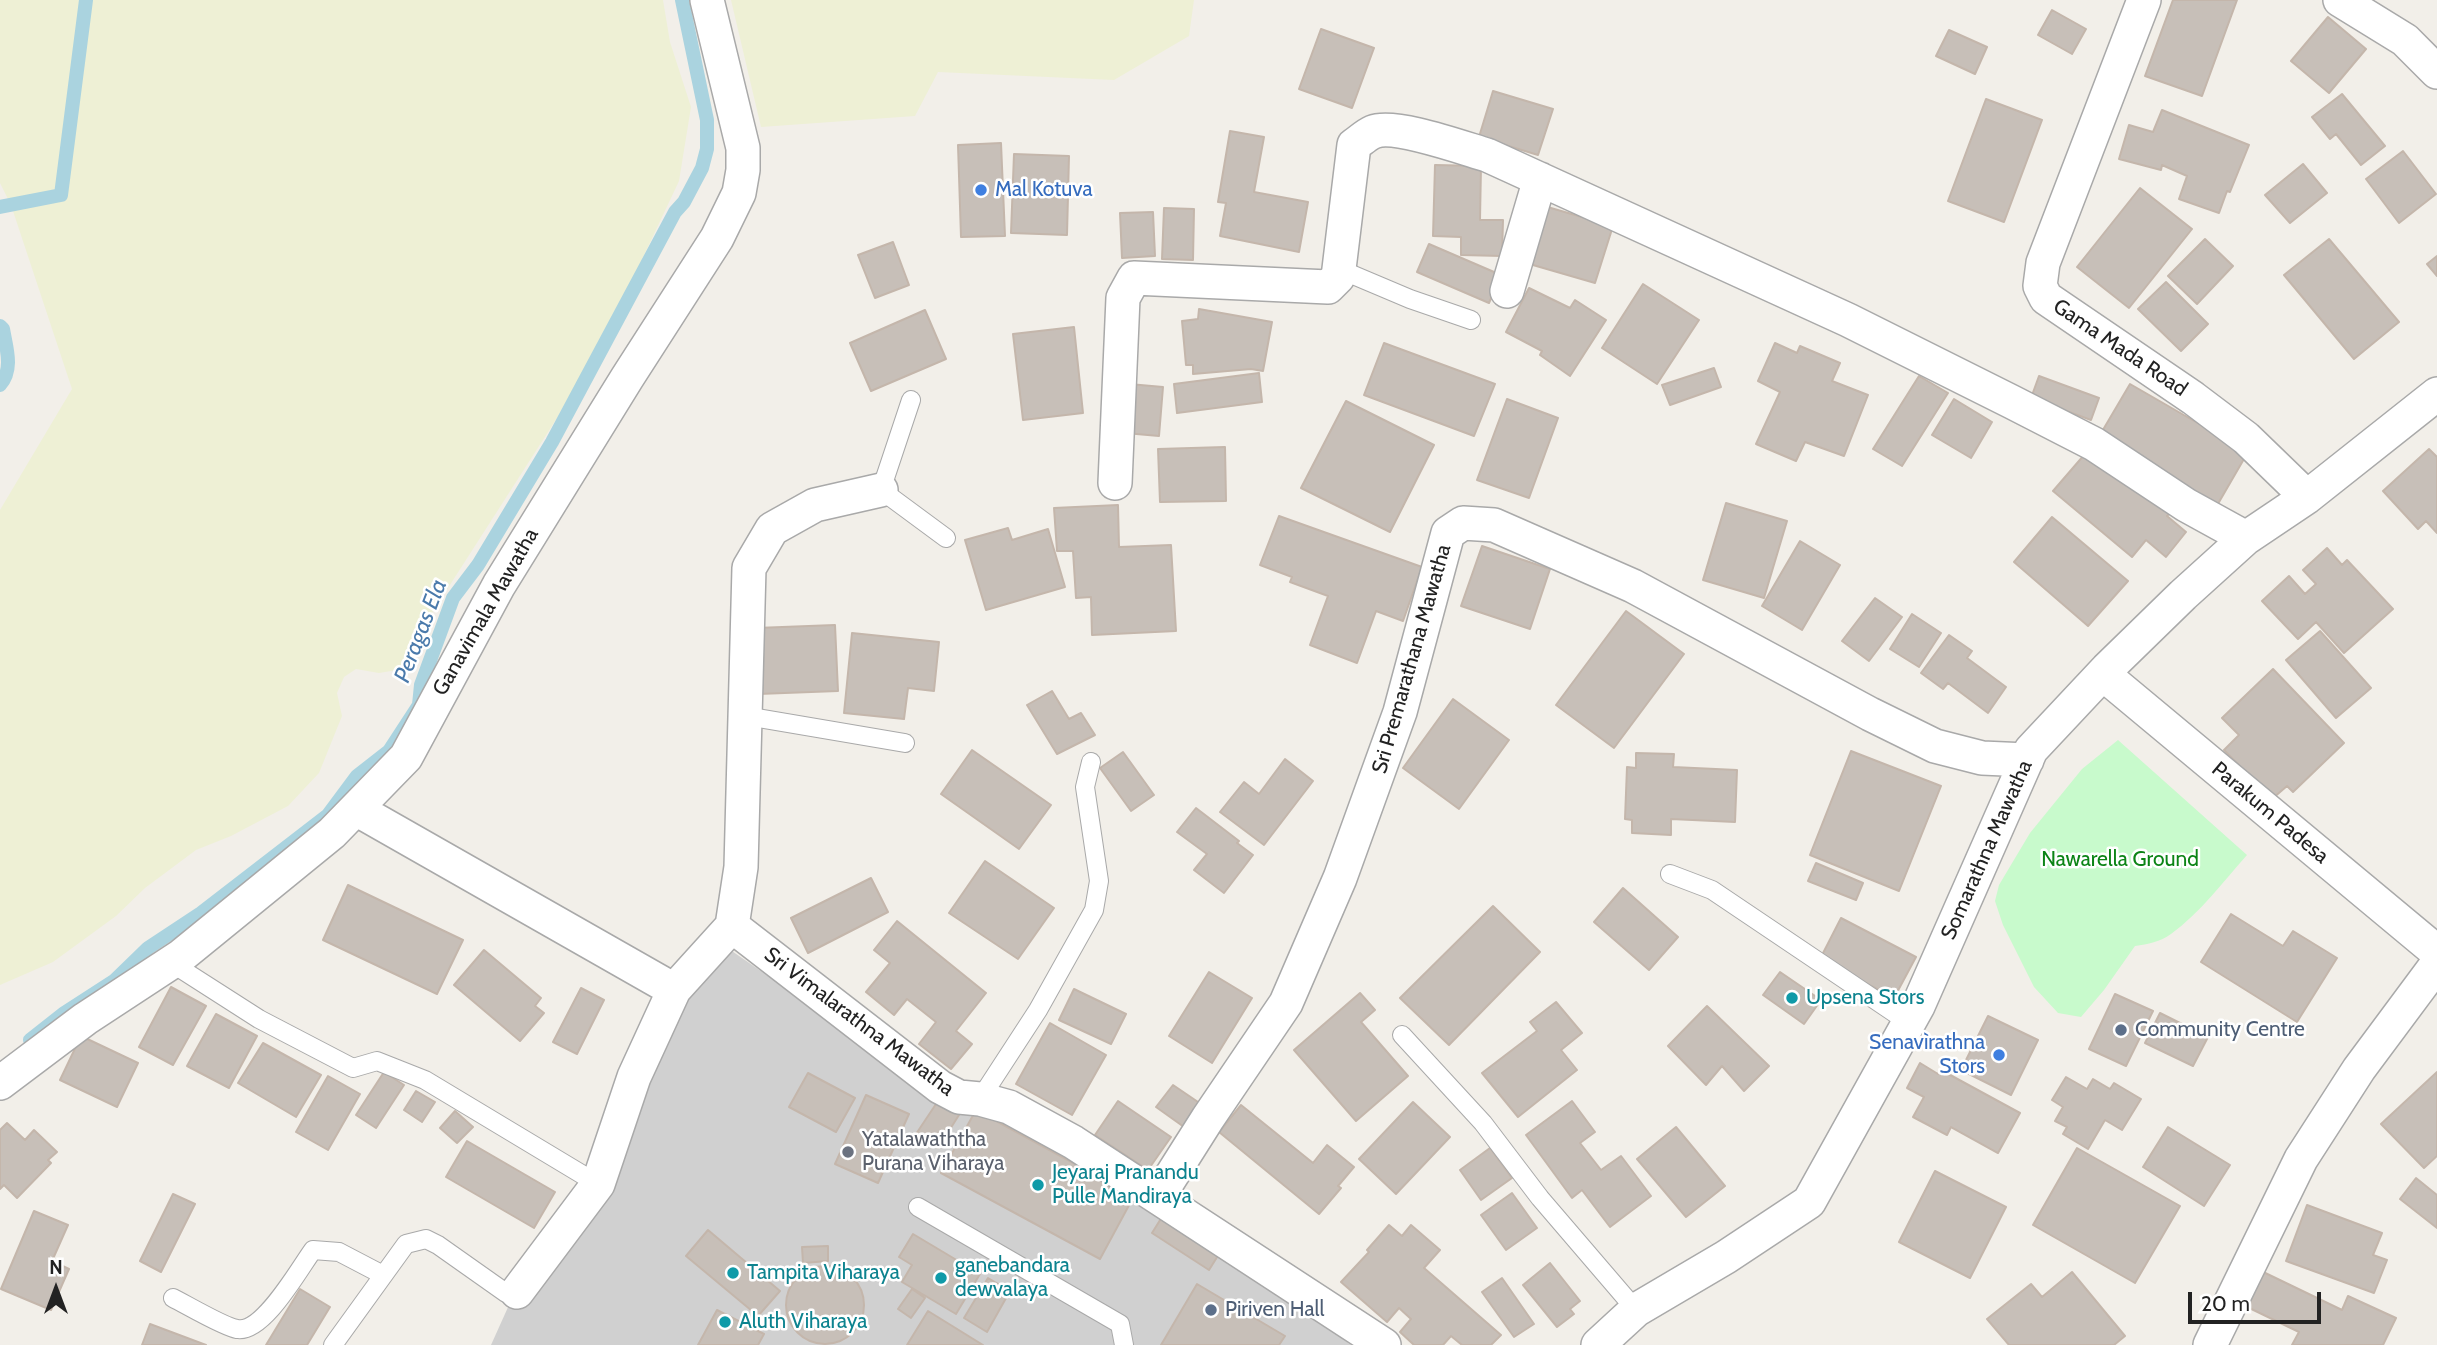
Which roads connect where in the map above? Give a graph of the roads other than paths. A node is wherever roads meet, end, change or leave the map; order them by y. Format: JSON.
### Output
{"nodes":[{"id":1,"x":708,"y":0,"type":"edge"},
{"id":2,"x":2144,"y":0,"type":"edge"},
{"id":3,"x":2340,"y":0,"type":"edge"},
{"id":4,"x":2437,"y":72,"type":"edge"},
{"id":5,"x":1539,"y":179,"type":"junction"},
{"id":6,"x":1339,"y":269,"type":"junction"},
{"id":7,"x":1507,"y":291,"type":"dead end"},
{"id":8,"x":1471,"y":320,"type":"dead end"},
{"id":9,"x":2437,"y":394,"type":"edge"},
{"id":10,"x":911,"y":400,"type":"dead end"},
{"id":11,"x":1115,"y":482,"type":"dead end"},
{"id":12,"x":881,"y":490,"type":"junction"},
{"id":13,"x":2307,"y":497,"type":"junction"},
{"id":14,"x":946,"y":537,"type":"dead end"},
{"id":15,"x":2246,"y":538,"type":"junction"},
{"id":16,"x":2103,"y":674,"type":"junction"},
{"id":17,"x":746,"y":716,"type":"junction"},
{"id":18,"x":905,"y":743,"type":"dead end"},
{"id":19,"x":2027,"y":760,"type":"junction"},
{"id":20,"x":1091,"y":762,"type":"dead end"},
{"id":21,"x":356,"y":808,"type":"junction"},
{"id":22,"x":1670,"y":874,"type":"dead end"},
{"id":23,"x":732,"y":926,"type":"junction"},
{"id":24,"x":2437,"y":952,"type":"edge"},
{"id":25,"x":170,"y":962,"type":"junction"},
{"id":26,"x":2437,"y":964,"type":"edge"},
{"id":27,"x":674,"y":990,"type":"junction"},
{"id":28,"x":1908,"y":1023,"type":"junction"},
{"id":29,"x":1402,"y":1035,"type":"dead end"},
{"id":30,"x":0,"y":1083,"type":"edge"},
{"id":31,"x":981,"y":1099,"type":"junction"},
{"id":32,"x":598,"y":1184,"type":"junction"},
{"id":33,"x":1158,"y":1197,"type":"junction"},
{"id":34,"x":918,"y":1207,"type":"dead end"},
{"id":35,"x":383,"y":1275,"type":"junction"},
{"id":36,"x":517,"y":1292,"type":"joint"},
{"id":37,"x":173,"y":1298,"type":"dead end"},
{"id":38,"x":1636,"y":1310,"type":"junction"},
{"id":39,"x":333,"y":1345,"type":"edge"},
{"id":40,"x":1124,"y":1345,"type":"edge"},
{"id":41,"x":1384,"y":1345,"type":"edge"},
{"id":42,"x":1598,"y":1345,"type":"edge"},
{"id":43,"x":2210,"y":1345,"type":"edge"}],
"edges":[{"from":1,"to":21,"type":"street","name":"Ganavimala Mawatha"},
{"from":2,"to":13,"type":"street","name":"Gama Mada Road"},
{"from":3,"to":4,"type":"street"},
{"from":5,"to":6,"type":"street"},
{"from":5,"to":7,"type":"street"},
{"from":5,"to":15,"type":"street"},
{"from":6,"to":8,"type":"lane"},
{"from":6,"to":11,"type":"street"},
{"from":9,"to":13,"type":"street","name":"Somarathna Mawatha"},
{"from":10,"to":12,"type":"lane"},
{"from":12,"to":14,"type":"lane"},
{"from":12,"to":17,"type":"street"},
{"from":13,"to":15,"type":"street","name":"Somarathna Mawatha"},
{"from":15,"to":16,"type":"street","name":"Somarathna Mawatha"},
{"from":16,"to":19,"type":"street","name":"Somarathna Mawatha"},
{"from":16,"to":24,"type":"street","name":"Parakum Padesa"},
{"from":17,"to":18,"type":"lane"},
{"from":17,"to":23,"type":"street"},
{"from":19,"to":28,"type":"street","name":"Somarathna Mawatha"},
{"from":19,"to":33,"type":"street","name":"Sri Premarathana Mawatha"},
{"from":20,"to":31,"type":"lane"},
{"from":21,"to":25,"type":"street","name":"Ganavimala Mawatha"},
{"from":21,"to":27,"type":"street"},
{"from":22,"to":28,"type":"lane"},
{"from":23,"to":27,"type":"street"},
{"from":23,"to":31,"type":"street","name":"Sri Vimalarathna Mawatha"},
{"from":25,"to":30,"type":"street","name":"Ganavimala Mawatha"},
{"from":25,"to":32,"type":"lane"},
{"from":26,"to":43,"type":"street"},
{"from":27,"to":32,"type":"street"},
{"from":28,"to":38,"type":"street","name":"Somarathna Mawatha"},
{"from":29,"to":38,"type":"lane"},
{"from":31,"to":33,"type":"street","name":"Sri Vimalarathna Mawatha"},
{"from":32,"to":36,"type":"street"},
{"from":33,"to":41,"type":"street","name":"Sri Vimalarathna Mawatha"},
{"from":34,"to":40,"type":"lane"},
{"from":35,"to":36,"type":"lane"},
{"from":35,"to":37,"type":"lane"},
{"from":35,"to":39,"type":"lane"},
{"from":38,"to":42,"type":"street","name":"Somarathna Mawatha"}]}
